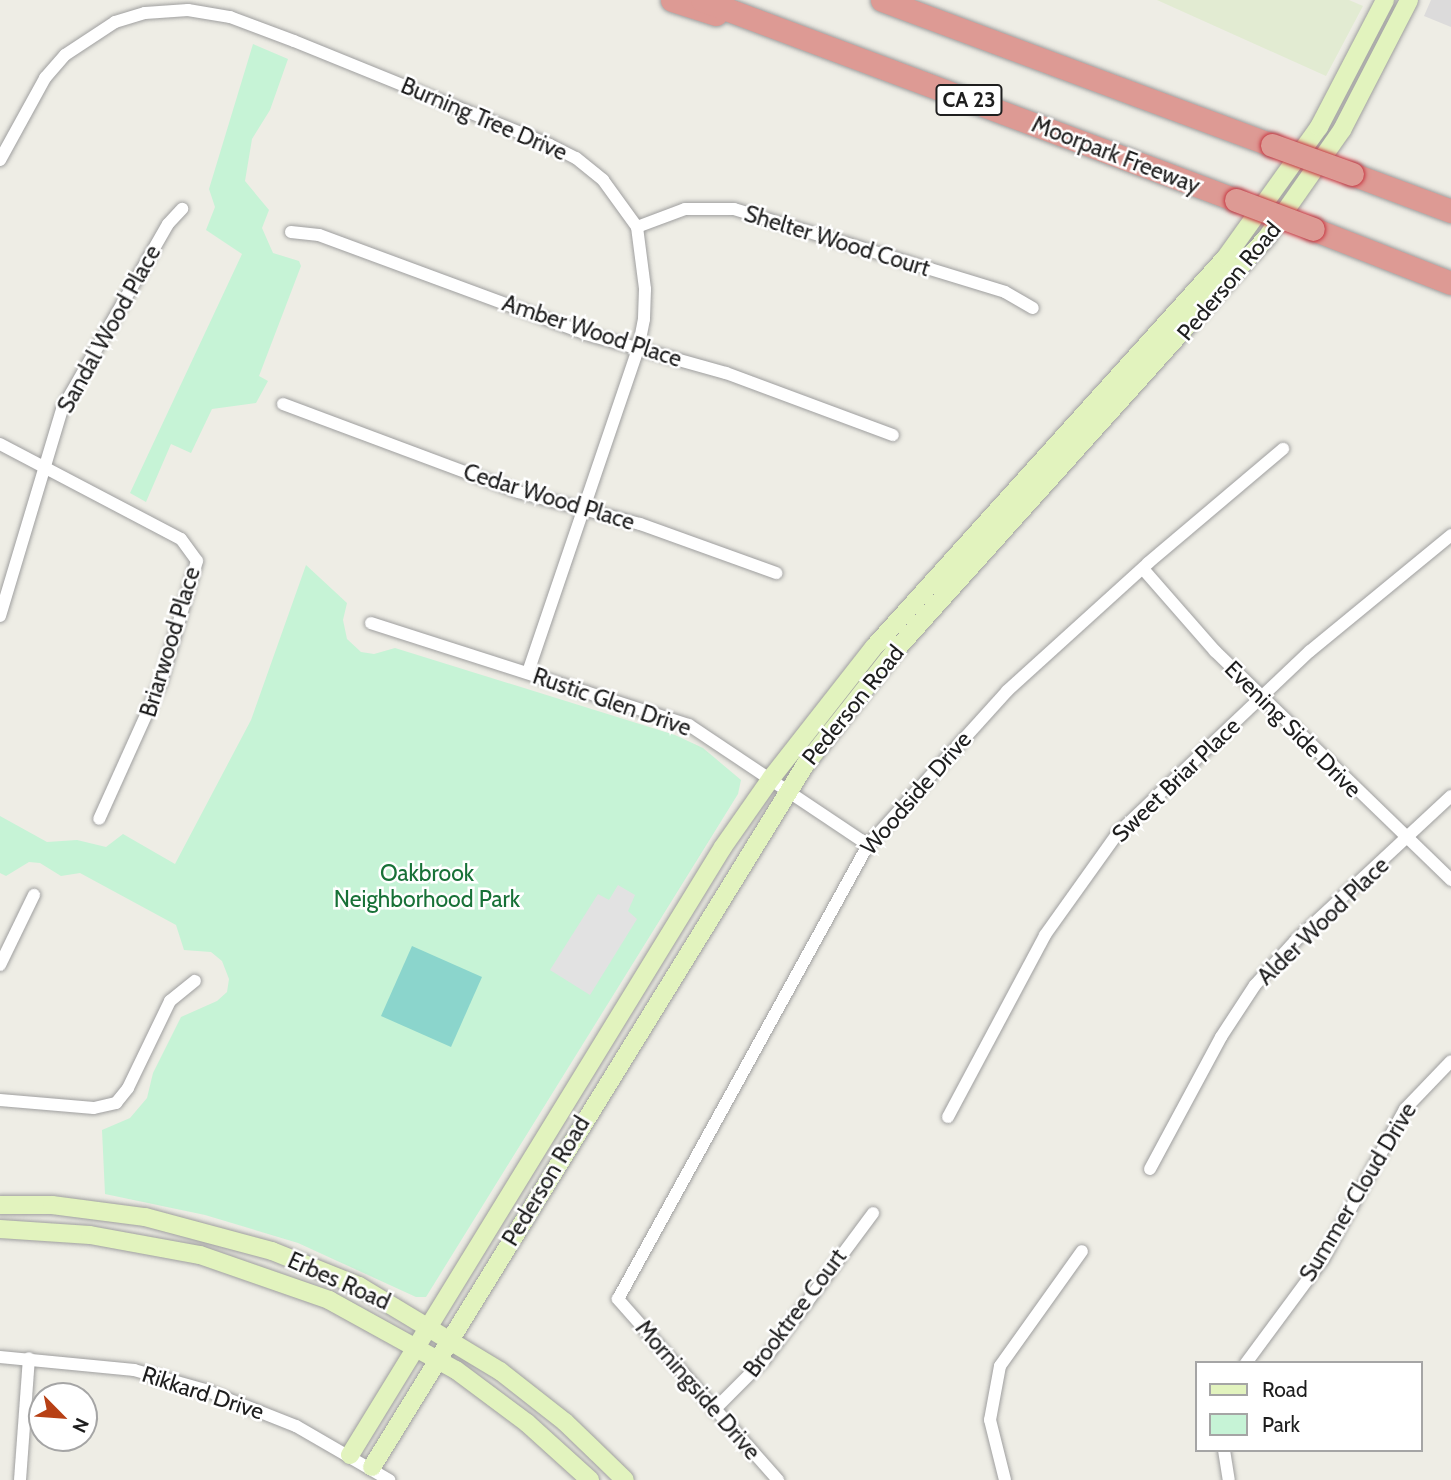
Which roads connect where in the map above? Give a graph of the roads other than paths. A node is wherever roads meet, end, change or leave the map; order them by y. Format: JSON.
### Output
{"nodes":[{"id":1,"x":672,"y":0,"type":"edge"},
{"id":2,"x":702,"y":0,"type":"edge"},
{"id":3,"x":881,"y":0,"type":"edge"},
{"id":4,"x":1385,"y":0,"type":"edge"},
{"id":5,"x":1409,"y":0,"type":"edge"},
{"id":6,"x":853,"y":56,"type":"junction"},
{"id":7,"x":0,"y":160,"type":"edge"},
{"id":8,"x":182,"y":209,"type":"dead end"},
{"id":9,"x":1451,"y":211,"type":"edge"},
{"id":10,"x":637,"y":227,"type":"junction"},
{"id":11,"x":291,"y":232,"type":"dead end"},
{"id":12,"x":1451,"y":283,"type":"edge"},
{"id":13,"x":1033,"y":308,"type":"dead end"},
{"id":14,"x":638,"y":349,"type":"junction"},
{"id":15,"x":283,"y":404,"type":"dead end"},
{"id":16,"x":893,"y":435,"type":"dead end"},
{"id":17,"x":0,"y":444,"type":"edge"},
{"id":18,"x":1283,"y":449,"type":"dead end"},
{"id":19,"x":45,"y":468,"type":"junction"},
{"id":20,"x":583,"y":510,"type":"junction"},
{"id":21,"x":1451,"y":535,"type":"edge"},
{"id":22,"x":1144,"y":570,"type":"junction"},
{"id":23,"x":776,"y":573,"type":"dead end"},
{"id":24,"x":0,"y":617,"type":"edge"},
{"id":25,"x":371,"y":623,"type":"dead end"},
{"id":26,"x":528,"y":673,"type":"junction"},
{"id":27,"x":1263,"y":699,"type":"junction"},
{"id":28,"x":772,"y":777,"type":"junction"},
{"id":29,"x":788,"y":789,"type":"junction"},
{"id":30,"x":1451,"y":796,"type":"edge"},
{"id":31,"x":99,"y":819,"type":"dead end"},
{"id":32,"x":1406,"y":841,"type":"junction"},
{"id":33,"x":867,"y":845,"type":"junction"},
{"id":34,"x":1451,"y":880,"type":"edge"},
{"id":35,"x":34,"y":895,"type":"dead end"},
{"id":36,"x":0,"y":965,"type":"edge"},
{"id":37,"x":195,"y":981,"type":"dead end"},
{"id":38,"x":1451,"y":1061,"type":"edge"},
{"id":39,"x":0,"y":1100,"type":"edge"},
{"id":40,"x":948,"y":1117,"type":"dead end"},
{"id":41,"x":1150,"y":1169,"type":"dead end"},
{"id":42,"x":0,"y":1205,"type":"edge"},
{"id":43,"x":873,"y":1213,"type":"dead end"},
{"id":44,"x":0,"y":1229,"type":"edge"},
{"id":45,"x":1082,"y":1251,"type":"dead end"},
{"id":46,"x":618,"y":1299,"type":"joint"},
{"id":47,"x":431,"y":1326,"type":"junction"},
{"id":48,"x":452,"y":1339,"type":"junction"},
{"id":49,"x":418,"y":1347,"type":"junction"},
{"id":50,"x":0,"y":1357,"type":"edge"},
{"id":51,"x":29,"y":1358,"type":"junction"},
{"id":52,"x":439,"y":1360,"type":"junction"},
{"id":53,"x":1247,"y":1361,"type":"edge"},
{"id":54,"x":714,"y":1410,"type":"junction"},
{"id":55,"x":1224,"y":1452,"type":"edge"},
{"id":56,"x":350,"y":1455,"type":"junction"},
{"id":57,"x":372,"y":1468,"type":"junction"},
{"id":58,"x":20,"y":1480,"type":"edge"},
{"id":59,"x":389,"y":1480,"type":"edge"},
{"id":60,"x":590,"y":1480,"type":"edge"},
{"id":61,"x":625,"y":1480,"type":"edge"},
{"id":62,"x":778,"y":1480,"type":"edge"},
{"id":63,"x":1005,"y":1480,"type":"edge"},
{"id":64,"x":1229,"y":1480,"type":"edge"}],
"edges":[{"from":1,"to":6,"type":"highway"},
{"from":2,"to":6,"type":"highway","name":"Moorpark Freeway","number":"CA 23"},
{"from":3,"to":9,"type":"highway","bridge":true},
{"from":4,"to":28,"type":"street","name":"Pederson Road"},
{"from":5,"to":29,"type":"street","name":"Pederson Road"},
{"from":6,"to":12,"type":"highway","name":"Moorpark Freeway","number":"CA 23","bridge":true},
{"from":7,"to":10,"type":"street","name":"Burning Tree Drive"},
{"from":8,"to":19,"type":"street","name":"Sandal Wood Place"},
{"from":10,"to":13,"type":"street","name":"Shelter Wood Court"},
{"from":10,"to":14,"type":"street","name":"Burning Tree Drive"},
{"from":11,"to":14,"type":"street","name":"Amber Wood Place"},
{"from":14,"to":16,"type":"street","name":"Amber Wood Place"},
{"from":14,"to":20,"type":"street","name":"Burning Tree Drive"},
{"from":15,"to":20,"type":"street","name":"Cedar Wood Place"},
{"from":17,"to":19,"type":"street","name":"Briarwood Place"},
{"from":18,"to":22,"type":"street","name":"Woodside Drive"},
{"from":19,"to":24,"type":"street","name":"Sandal Wood Place"},
{"from":19,"to":31,"type":"street","name":"Briarwood Place"},
{"from":20,"to":23,"type":"street","name":"Cedar Wood Place"},
{"from":20,"to":26,"type":"street","name":"Burning Tree Drive"},
{"from":21,"to":27,"type":"street","name":"Sweet Briar Place"},
{"from":22,"to":27,"type":"street","name":"Evening Side Drive"},
{"from":22,"to":33,"type":"street","name":"Woodside Drive"},
{"from":25,"to":26,"type":"street","name":"Rustic Glen Drive"},
{"from":26,"to":28,"type":"street","name":"Rustic Glen Drive"},
{"from":27,"to":32,"type":"street","name":"Evening Side Drive"},
{"from":27,"to":40,"type":"street","name":"Sweet Briar Place"},
{"from":28,"to":29,"type":"street","name":"Rustic Glen Drive"},
{"from":28,"to":47,"type":"street","name":"Pederson Road"},
{"from":29,"to":33,"type":"street","name":"Rustic Glen Drive"},
{"from":29,"to":48,"type":"street","name":"Pederson Road"},
{"from":30,"to":32,"type":"street","name":"Alder Wood Place"},
{"from":32,"to":34,"type":"street","name":"Evening Side Drive"},
{"from":32,"to":41,"type":"street","name":"Alder Wood Place"},
{"from":33,"to":46,"type":"street","name":"Woodside Drive"},
{"from":35,"to":36,"type":"street"},
{"from":37,"to":39,"type":"street"},
{"from":38,"to":53,"type":"street","name":"Summer Cloud Drive"},
{"from":42,"to":47,"type":"street","name":"Erbes Road"},
{"from":43,"to":54,"type":"street","name":"Brooktree Court"},
{"from":44,"to":49,"type":"street","name":"Erbes Road"},
{"from":45,"to":63,"type":"street"},
{"from":46,"to":54,"type":"street","name":"Morningside Drive"},
{"from":47,"to":48,"type":"street","name":"Erbes Road"},
{"from":47,"to":49,"type":"street","name":"Pederson Road"},
{"from":48,"to":52,"type":"street","name":"Pederson Road"},
{"from":48,"to":61,"type":"street","name":"Erbes Road"},
{"from":49,"to":52,"type":"street","name":"Erbes Road"},
{"from":49,"to":56,"type":"street","name":"Pederson Road"},
{"from":50,"to":51,"type":"street","name":"Rikkard Drive"},
{"from":51,"to":56,"type":"street","name":"Rikkard Drive"},
{"from":51,"to":58,"type":"street"},
{"from":52,"to":57,"type":"street","name":"Pederson Road"},
{"from":52,"to":60,"type":"street","name":"Erbes Road"},
{"from":54,"to":62,"type":"street","name":"Morningside Drive"},
{"from":55,"to":64,"type":"street"},
{"from":56,"to":57,"type":"street","name":"Rikkard Drive"},
{"from":57,"to":59,"type":"street","name":"Rikkard Drive"}]}
